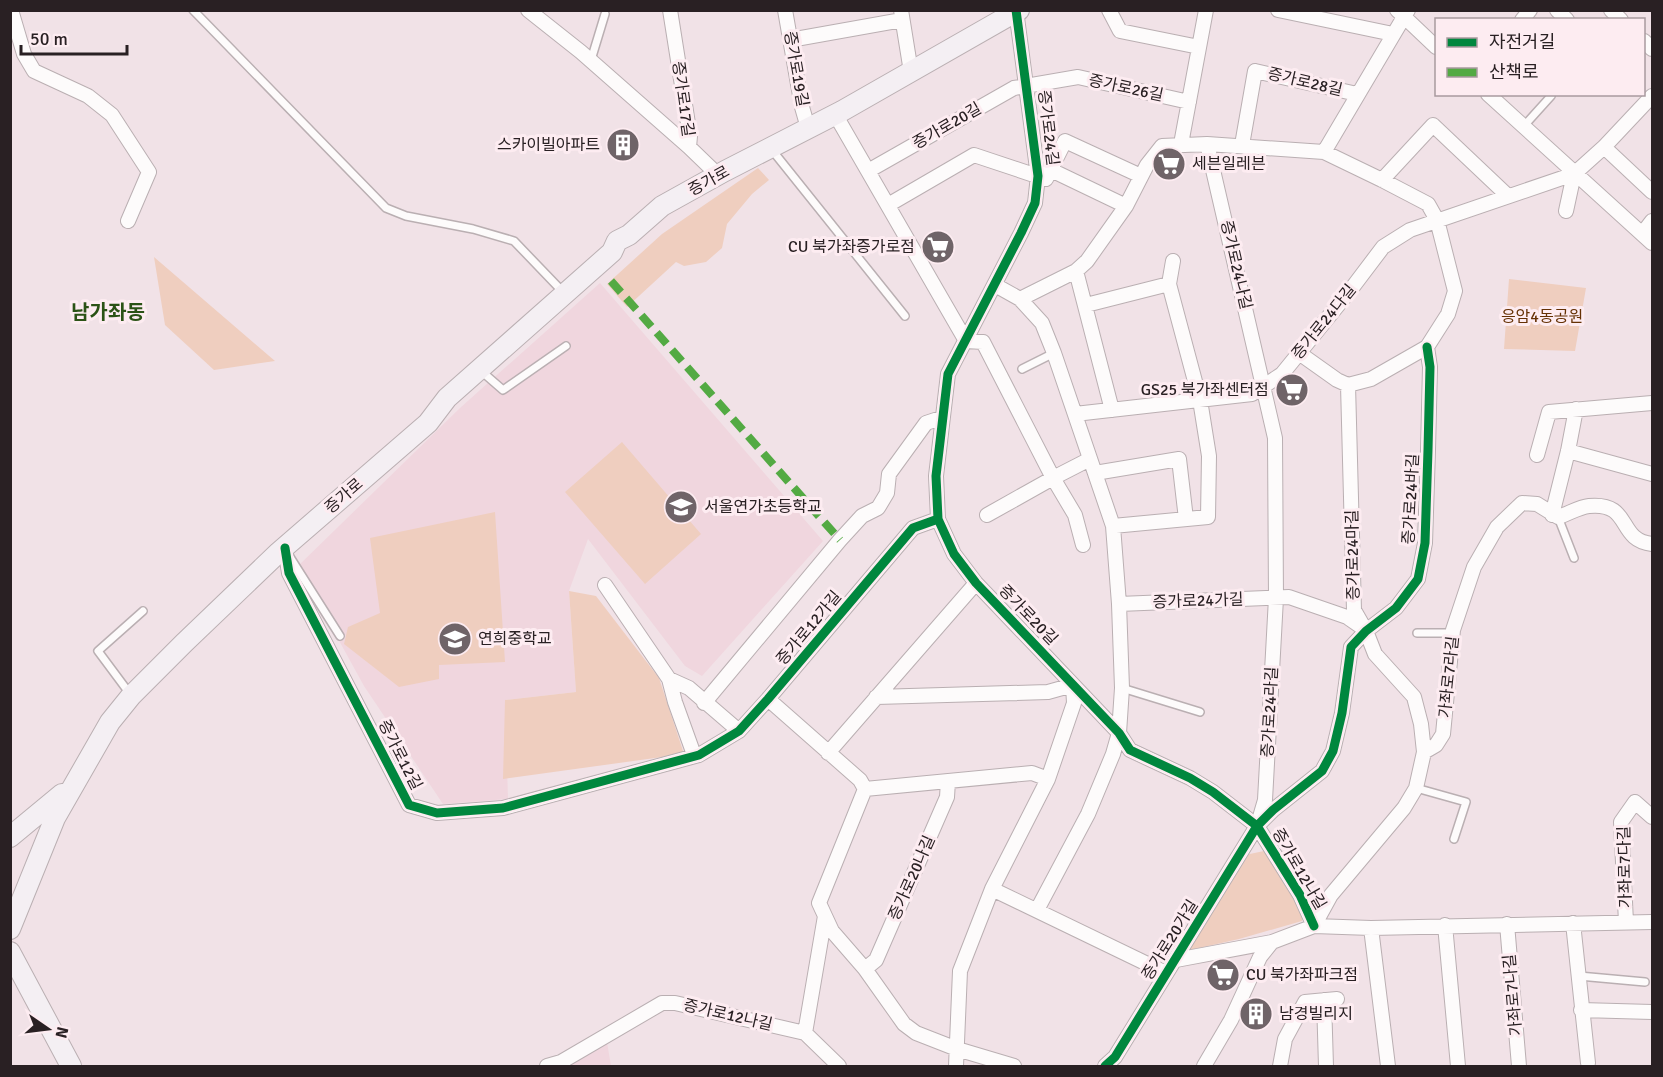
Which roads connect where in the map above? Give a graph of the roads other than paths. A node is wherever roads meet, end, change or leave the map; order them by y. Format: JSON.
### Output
{"nodes":[{"id":1,"x":11,"y":10,"type":"edge"},
{"id":2,"x":193,"y":10,"type":"edge"},
{"id":3,"x":528,"y":10,"type":"edge"},
{"id":4,"x":670,"y":10,"type":"edge"},
{"id":5,"x":785,"y":10,"type":"edge"},
{"id":6,"x":1109,"y":10,"type":"edge"},
{"id":7,"x":1206,"y":10,"type":"edge"},
{"id":8,"x":1278,"y":10,"type":"edge"},
{"id":9,"x":1017,"y":11,"type":"edge"},
{"id":10,"x":1403,"y":12,"type":"edge"},
{"id":11,"x":605,"y":14,"type":"dead end"},
{"id":12,"x":901,"y":15,"type":"edge"},
{"id":13,"x":543,"y":16,"type":"edge"},
{"id":14,"x":1393,"y":34,"type":"junction"},
{"id":15,"x":790,"y":40,"type":"junction"},
{"id":16,"x":1435,"y":45,"type":"edge"},
{"id":17,"x":1199,"y":47,"type":"junction"},
{"id":18,"x":591,"y":60,"type":"junction"},
{"id":19,"x":911,"y":72,"type":"junction"},
{"id":20,"x":1027,"y":85,"type":"junction"},
{"id":21,"x":1357,"y":94,"type":"junction"},
{"id":22,"x":1490,"y":96,"type":"edge"},
{"id":23,"x":1551,"y":96,"type":"dead end"},
{"id":24,"x":1650,"y":96,"type":"edge"},
{"id":25,"x":1189,"y":102,"type":"junction"},
{"id":26,"x":835,"y":114,"type":"junction"},
{"id":27,"x":1523,"y":127,"type":"junction"},
{"id":28,"x":808,"y":128,"type":"junction"},
{"id":29,"x":1181,"y":144,"type":"junction"},
{"id":30,"x":1207,"y":144,"type":"junction"},
{"id":31,"x":1242,"y":145,"type":"junction"},
{"id":32,"x":689,"y":147,"type":"junction"},
{"id":33,"x":1604,"y":147,"type":"junction"},
{"id":34,"x":770,"y":148,"type":"junction"},
{"id":35,"x":1324,"y":152,"type":"junction"},
{"id":36,"x":868,"y":171,"type":"junction"},
{"id":37,"x":1045,"y":173,"type":"junction"},
{"id":38,"x":1574,"y":174,"type":"junction"},
{"id":39,"x":718,"y":175,"type":"junction"},
{"id":40,"x":1141,"y":176,"type":"junction"},
{"id":41,"x":1382,"y":180,"type":"junction"},
{"id":42,"x":1653,"y":192,"type":"edge"},
{"id":43,"x":1508,"y":196,"type":"junction"},
{"id":44,"x":888,"y":206,"type":"junction"},
{"id":45,"x":1126,"y":206,"type":"junction"},
{"id":46,"x":1566,"y":211,"type":"dead end"},
{"id":47,"x":128,"y":220,"type":"dead end"},
{"id":48,"x":1437,"y":220,"type":"junction"},
{"id":49,"x":1653,"y":221,"type":"edge"},
{"id":50,"x":1642,"y":234,"type":"junction"},
{"id":51,"x":1653,"y":243,"type":"edge"},
{"id":52,"x":1173,"y":261,"type":"dead end"},
{"id":53,"x":1076,"y":271,"type":"junction"},
{"id":54,"x":1169,"y":284,"type":"junction"},
{"id":55,"x":995,"y":285,"type":"junction"},
{"id":56,"x":565,"y":294,"type":"junction"},
{"id":57,"x":1020,"y":299,"type":"junction"},
{"id":58,"x":1086,"y":305,"type":"junction"},
{"id":59,"x":905,"y":316,"type":"dead end"},
{"id":60,"x":966,"y":341,"type":"junction"},
{"id":61,"x":566,"y":346,"type":"dead end"},
{"id":62,"x":1427,"y":347,"type":"junction"},
{"id":63,"x":1054,"y":353,"type":"junction"},
{"id":64,"x":1299,"y":353,"type":"junction"},
{"id":65,"x":1022,"y":369,"type":"dead end"},
{"id":66,"x":480,"y":370,"type":"junction"},
{"id":67,"x":1348,"y":385,"type":"junction"},
{"id":68,"x":1265,"y":387,"type":"junction"},
{"id":69,"x":1200,"y":400,"type":"junction"},
{"id":70,"x":1653,"y":403,"type":"edge"},
{"id":71,"x":1112,"y":410,"type":"junction"},
{"id":72,"x":1575,"y":410,"type":"junction"},
{"id":73,"x":1075,"y":414,"type":"junction"},
{"id":74,"x":941,"y":418,"type":"junction"},
{"id":75,"x":1568,"y":451,"type":"junction"},
{"id":76,"x":1537,"y":455,"type":"dead end"},
{"id":77,"x":1090,"y":459,"type":"junction"},
{"id":78,"x":1095,"y":473,"type":"junction"},
{"id":79,"x":1653,"y":474,"type":"edge"},
{"id":80,"x":1053,"y":478,"type":"junction"},
{"id":81,"x":987,"y":515,"type":"dead end"},
{"id":82,"x":1555,"y":516,"type":"junction"},
{"id":83,"x":938,"y":519,"type":"junction"},
{"id":84,"x":1186,"y":519,"type":"junction"},
{"id":85,"x":1113,"y":526,"type":"junction"},
{"id":86,"x":1653,"y":544,"type":"edge"},
{"id":87,"x":1083,"y":545,"type":"dead end"},
{"id":88,"x":285,"y":548,"type":"junction"},
{"id":89,"x":1574,"y":558,"type":"dead end"},
{"id":90,"x":976,"y":583,"type":"junction"},
{"id":91,"x":605,"y":585,"type":"dead end"},
{"id":92,"x":1276,"y":598,"type":"junction"},
{"id":93,"x":1119,"y":604,"type":"junction"},
{"id":94,"x":143,"y":611,"type":"dead end"},
{"id":95,"x":1366,"y":631,"type":"junction"},
{"id":96,"x":1417,"y":633,"type":"dead end"},
{"id":97,"x":1453,"y":633,"type":"junction"},
{"id":98,"x":340,"y":636,"type":"dead end"},
{"id":99,"x":669,"y":679,"type":"junction"},
{"id":100,"x":1074,"y":685,"type":"junction"},
{"id":101,"x":1122,"y":688,"type":"junction"},
{"id":102,"x":131,"y":696,"type":"junction"},
{"id":103,"x":876,"y":698,"type":"junction"},
{"id":104,"x":768,"y":699,"type":"junction"},
{"id":105,"x":704,"y":703,"type":"junction"},
{"id":106,"x":1200,"y":712,"type":"dead end"},
{"id":107,"x":739,"y":731,"type":"junction"},
{"id":108,"x":1119,"y":733,"type":"junction"},
{"id":109,"x":1424,"y":752,"type":"junction"},
{"id":110,"x":828,"y":753,"type":"junction"},
{"id":111,"x":699,"y":755,"type":"junction"},
{"id":112,"x":1048,"y":779,"type":"junction"},
{"id":113,"x":948,"y":781,"type":"junction"},
{"id":114,"x":74,"y":785,"type":"junction"},
{"id":115,"x":1416,"y":788,"type":"junction"},
{"id":116,"x":865,"y":789,"type":"junction"},
{"id":117,"x":1653,"y":817,"type":"edge"},
{"id":118,"x":1257,"y":826,"type":"junction"},
{"id":119,"x":10,"y":837,"type":"edge"},
{"id":120,"x":1455,"y":839,"type":"dead end"},
{"id":121,"x":992,"y":889,"type":"junction"},
{"id":122,"x":1037,"y":910,"type":"junction"},
{"id":123,"x":825,"y":916,"type":"junction"},
{"id":124,"x":1626,"y":922,"type":"junction"},
{"id":125,"x":1653,"y":922,"type":"edge"},
{"id":126,"x":1573,"y":923,"type":"junction"},
{"id":127,"x":1507,"y":924,"type":"junction"},
{"id":128,"x":1445,"y":925,"type":"junction"},
{"id":129,"x":1314,"y":926,"type":"junction"},
{"id":130,"x":1371,"y":928,"type":"junction"},
{"id":131,"x":10,"y":929,"type":"edge"},
{"id":132,"x":1272,"y":942,"type":"junction"},
{"id":133,"x":10,"y":952,"type":"edge"},
{"id":134,"x":1176,"y":960,"type":"junction"},
{"id":135,"x":865,"y":969,"type":"junction"},
{"id":136,"x":1166,"y":973,"type":"junction"},
{"id":137,"x":1578,"y":976,"type":"junction"},
{"id":138,"x":1645,"y":982,"type":"dead end"},
{"id":139,"x":1581,"y":1010,"type":"junction"},
{"id":140,"x":1653,"y":1012,"type":"edge"},
{"id":141,"x":805,"y":1033,"type":"junction"},
{"id":142,"x":957,"y":1049,"type":"junction"},
{"id":143,"x":1588,"y":1063,"type":"dead end"},
{"id":144,"x":66,"y":1065,"type":"edge"},
{"id":145,"x":547,"y":1066,"type":"edge"},
{"id":146,"x":839,"y":1066,"type":"edge"},
{"id":147,"x":956,"y":1066,"type":"edge"},
{"id":148,"x":1014,"y":1066,"type":"edge"},
{"id":149,"x":1105,"y":1066,"type":"edge"},
{"id":150,"x":1204,"y":1066,"type":"edge"},
{"id":151,"x":1281,"y":1066,"type":"edge"},
{"id":152,"x":1326,"y":1066,"type":"edge"},
{"id":153,"x":1388,"y":1066,"type":"edge"},
{"id":154,"x":1458,"y":1066,"type":"edge"},
{"id":155,"x":1519,"y":1066,"type":"edge"}],
"edges":[{"from":1,"to":47,"type":"street"},
{"from":2,"to":56,"type":"lane"},
{"from":3,"to":13,"type":"street"},
{"from":4,"to":32,"type":"street","name":"증가로17길"},
{"from":5,"to":15,"type":"street","name":"증가로19길"},
{"from":6,"to":17,"type":"street"},
{"from":7,"to":17,"type":"street"},
{"from":8,"to":14,"type":"street"},
{"from":9,"to":19,"type":"main road","name":"증가로"},
{"from":9,"to":20,"type":"street","name":"증가로24길"},
{"from":10,"to":14,"type":"street","name":"증가로28길"},
{"from":10,"to":16,"type":"street","name":"증가로28길"},
{"from":11,"to":18,"type":"lane"},
{"from":12,"to":15,"type":"street"},
{"from":12,"to":19,"type":"street"},
{"from":13,"to":18,"type":"street"},
{"from":14,"to":21,"type":"street","name":"증가로28길"},
{"from":15,"to":28,"type":"street","name":"증가로19길"},
{"from":17,"to":25,"type":"street"},
{"from":18,"to":32,"type":"street"},
{"from":19,"to":26,"type":"main road","name":"증가로"},
{"from":20,"to":25,"type":"street","name":"증가로26길"},
{"from":20,"to":36,"type":"street","name":"증가로20길"},
{"from":20,"to":37,"type":"street","name":"증가로24길"},
{"from":21,"to":31,"type":"street","name":"증가로28길"},
{"from":21,"to":35,"type":"street","name":"증가로28길"},
{"from":22,"to":27,"type":"street"},
{"from":23,"to":27,"type":"lane"},
{"from":24,"to":33,"type":"street"},
{"from":25,"to":29,"type":"street"},
{"from":26,"to":28,"type":"main road","name":"증가로"},
{"from":26,"to":36,"type":"street"},
{"from":27,"to":38,"type":"street"},
{"from":28,"to":34,"type":"main road","name":"증가로"},
{"from":29,"to":30,"type":"street"},
{"from":29,"to":40,"type":"street"},
{"from":30,"to":31,"type":"street"},
{"from":30,"to":68,"type":"street","name":"증가로24나길"},
{"from":31,"to":35,"type":"street"},
{"from":32,"to":39,"type":"street","name":"증가로17길"},
{"from":33,"to":38,"type":"street"},
{"from":33,"to":42,"type":"street"},
{"from":34,"to":39,"type":"main road","name":"증가로"},
{"from":34,"to":59,"type":"lane"},
{"from":35,"to":41,"type":"street"},
{"from":36,"to":44,"type":"street"},
{"from":37,"to":40,"type":"street"},
{"from":37,"to":44,"type":"street"},
{"from":37,"to":45,"type":"street"},
{"from":37,"to":55,"type":"street","name":"증가로24길"},
{"from":38,"to":43,"type":"street"},
{"from":38,"to":46,"type":"street"},
{"from":38,"to":50,"type":"street"},
{"from":39,"to":56,"type":"main road","name":"증가로"},
{"from":40,"to":45,"type":"street"},
{"from":41,"to":43,"type":"street"},
{"from":41,"to":48,"type":"street"},
{"from":43,"to":48,"type":"street"},
{"from":44,"to":60,"type":"street"},
{"from":45,"to":53,"type":"street"},
{"from":48,"to":62,"type":"street"},
{"from":48,"to":64,"type":"street","name":"증가로24다길"},
{"from":49,"to":50,"type":"street"},
{"from":50,"to":51,"type":"street"},
{"from":52,"to":54,"type":"street"},
{"from":53,"to":57,"type":"street"},
{"from":53,"to":58,"type":"street"},
{"from":54,"to":58,"type":"street"},
{"from":54,"to":69,"type":"street"},
{"from":55,"to":57,"type":"street"},
{"from":55,"to":60,"type":"street","name":"증가로24길"},
{"from":56,"to":66,"type":"main road","name":"증가로"},
{"from":57,"to":63,"type":"street"},
{"from":58,"to":71,"type":"street"},
{"from":60,"to":74,"type":"street","name":"증가로20길"},
{"from":60,"to":80,"type":"street"},
{"from":61,"to":66,"type":"lane"},
{"from":62,"to":67,"type":"street"},
{"from":62,"to":95,"type":"street","name":"증가로24바길"},
{"from":63,"to":65,"type":"lane"},
{"from":63,"to":73,"type":"street"},
{"from":64,"to":67,"type":"street"},
{"from":64,"to":68,"type":"street","name":"증가로24다길"},
{"from":66,"to":88,"type":"main road","name":"증가로"},
{"from":67,"to":95,"type":"street","name":"증가로24마길"},
{"from":68,"to":69,"type":"street","name":"증가로24다길"},
{"from":68,"to":92,"type":"street","name":"증가로24라길"},
{"from":69,"to":71,"type":"street","name":"증가로24다길"},
{"from":69,"to":84,"type":"street"},
{"from":70,"to":72,"type":"street"},
{"from":71,"to":73,"type":"street","name":"증가로24다길"},
{"from":72,"to":75,"type":"street"},
{"from":72,"to":76,"type":"street"},
{"from":73,"to":77,"type":"street"},
{"from":74,"to":83,"type":"street","name":"증가로20길"},
{"from":74,"to":105,"type":"street","name":"증가로12가길"},
{"from":75,"to":79,"type":"street"},
{"from":75,"to":82,"type":"street"},
{"from":77,"to":78,"type":"street"},
{"from":77,"to":80,"type":"street"},
{"from":78,"to":84,"type":"street"},
{"from":78,"to":85,"type":"street"},
{"from":80,"to":81,"type":"street"},
{"from":80,"to":87,"type":"street"},
{"from":82,"to":86,"type":"street"},
{"from":82,"to":89,"type":"lane"},
{"from":82,"to":97,"type":"street","name":"가좌로7라길"},
{"from":83,"to":90,"type":"street","name":"증가로20길"},
{"from":83,"to":104,"type":"street","name":"증가로12가길"},
{"from":84,"to":85,"type":"street"},
{"from":85,"to":93,"type":"street"},
{"from":88,"to":98,"type":"lane"},
{"from":88,"to":102,"type":"main road","name":"증가로"},
{"from":88,"to":111,"type":"street","name":"증가로12길"},
{"from":90,"to":100,"type":"street","name":"증가로20길"},
{"from":90,"to":103,"type":"street"},
{"from":91,"to":99,"type":"street"},
{"from":92,"to":93,"type":"street","name":"증가로24가길"},
{"from":92,"to":95,"type":"street"},
{"from":92,"to":118,"type":"street","name":"증가로24라길"},
{"from":93,"to":101,"type":"street"},
{"from":94,"to":102,"type":"lane"},
{"from":95,"to":109,"type":"street"},
{"from":95,"to":118,"type":"street"},
{"from":96,"to":97,"type":"lane"},
{"from":97,"to":109,"type":"street","name":"가좌로7라길"},
{"from":99,"to":105,"type":"street"},
{"from":99,"to":111,"type":"street"},
{"from":100,"to":103,"type":"street"},
{"from":100,"to":108,"type":"street","name":"증가로20길"},
{"from":100,"to":112,"type":"street"},
{"from":101,"to":106,"type":"lane"},
{"from":101,"to":108,"type":"street"},
{"from":102,"to":114,"type":"main road","name":"증가로"},
{"from":103,"to":110,"type":"street"},
{"from":104,"to":107,"type":"street","name":"증가로12가길"},
{"from":104,"to":110,"type":"street"},
{"from":105,"to":107,"type":"street"},
{"from":107,"to":111,"type":"street","name":"증가로12가길"},
{"from":108,"to":118,"type":"street","name":"증가로20길"},
{"from":108,"to":122,"type":"street"},
{"from":109,"to":115,"type":"street"},
{"from":110,"to":116,"type":"street"},
{"from":112,"to":113,"type":"street"},
{"from":112,"to":121,"type":"street"},
{"from":113,"to":116,"type":"street"},
{"from":113,"to":135,"type":"street","name":"증가로20나길"},
{"from":114,"to":119,"type":"main road"},
{"from":114,"to":131,"type":"main road","name":"증가로"},
{"from":115,"to":120,"type":"lane"},
{"from":115,"to":129,"type":"street"},
{"from":116,"to":123,"type":"street"},
{"from":117,"to":124,"type":"street","name":"가좌로7다길"},
{"from":118,"to":129,"type":"street","name":"증가로12나길"},
{"from":118,"to":134,"type":"street","name":"증가로20가길"},
{"from":121,"to":122,"type":"street"},
{"from":121,"to":142,"type":"street"},
{"from":122,"to":136,"type":"street"},
{"from":123,"to":135,"type":"street"},
{"from":123,"to":141,"type":"street"},
{"from":124,"to":125,"type":"street"},
{"from":124,"to":126,"type":"street"},
{"from":126,"to":127,"type":"street"},
{"from":126,"to":137,"type":"street"},
{"from":127,"to":128,"type":"street"},
{"from":127,"to":155,"type":"street","name":"가좌로7나길"},
{"from":128,"to":130,"type":"street"},
{"from":128,"to":154,"type":"street"},
{"from":129,"to":130,"type":"street","name":"증가로12나길"},
{"from":129,"to":132,"type":"street","name":"증가로12나길"},
{"from":130,"to":153,"type":"street"},
{"from":132,"to":134,"type":"street","name":"증가로20가길"},
{"from":132,"to":150,"type":"street"},
{"from":133,"to":144,"type":"main road"},
{"from":134,"to":136,"type":"street","name":"증가로20가길"},
{"from":135,"to":142,"type":"street"},
{"from":136,"to":149,"type":"street","name":"증가로20가길"},
{"from":137,"to":138,"type":"lane"},
{"from":137,"to":139,"type":"street"},
{"from":139,"to":140,"type":"street"},
{"from":139,"to":143,"type":"street"},
{"from":141,"to":145,"type":"street","name":"증가로12나길"},
{"from":141,"to":146,"type":"street"},
{"from":142,"to":147,"type":"street"},
{"from":142,"to":148,"type":"street"},
{"from":151,"to":152,"type":"street"}]}
